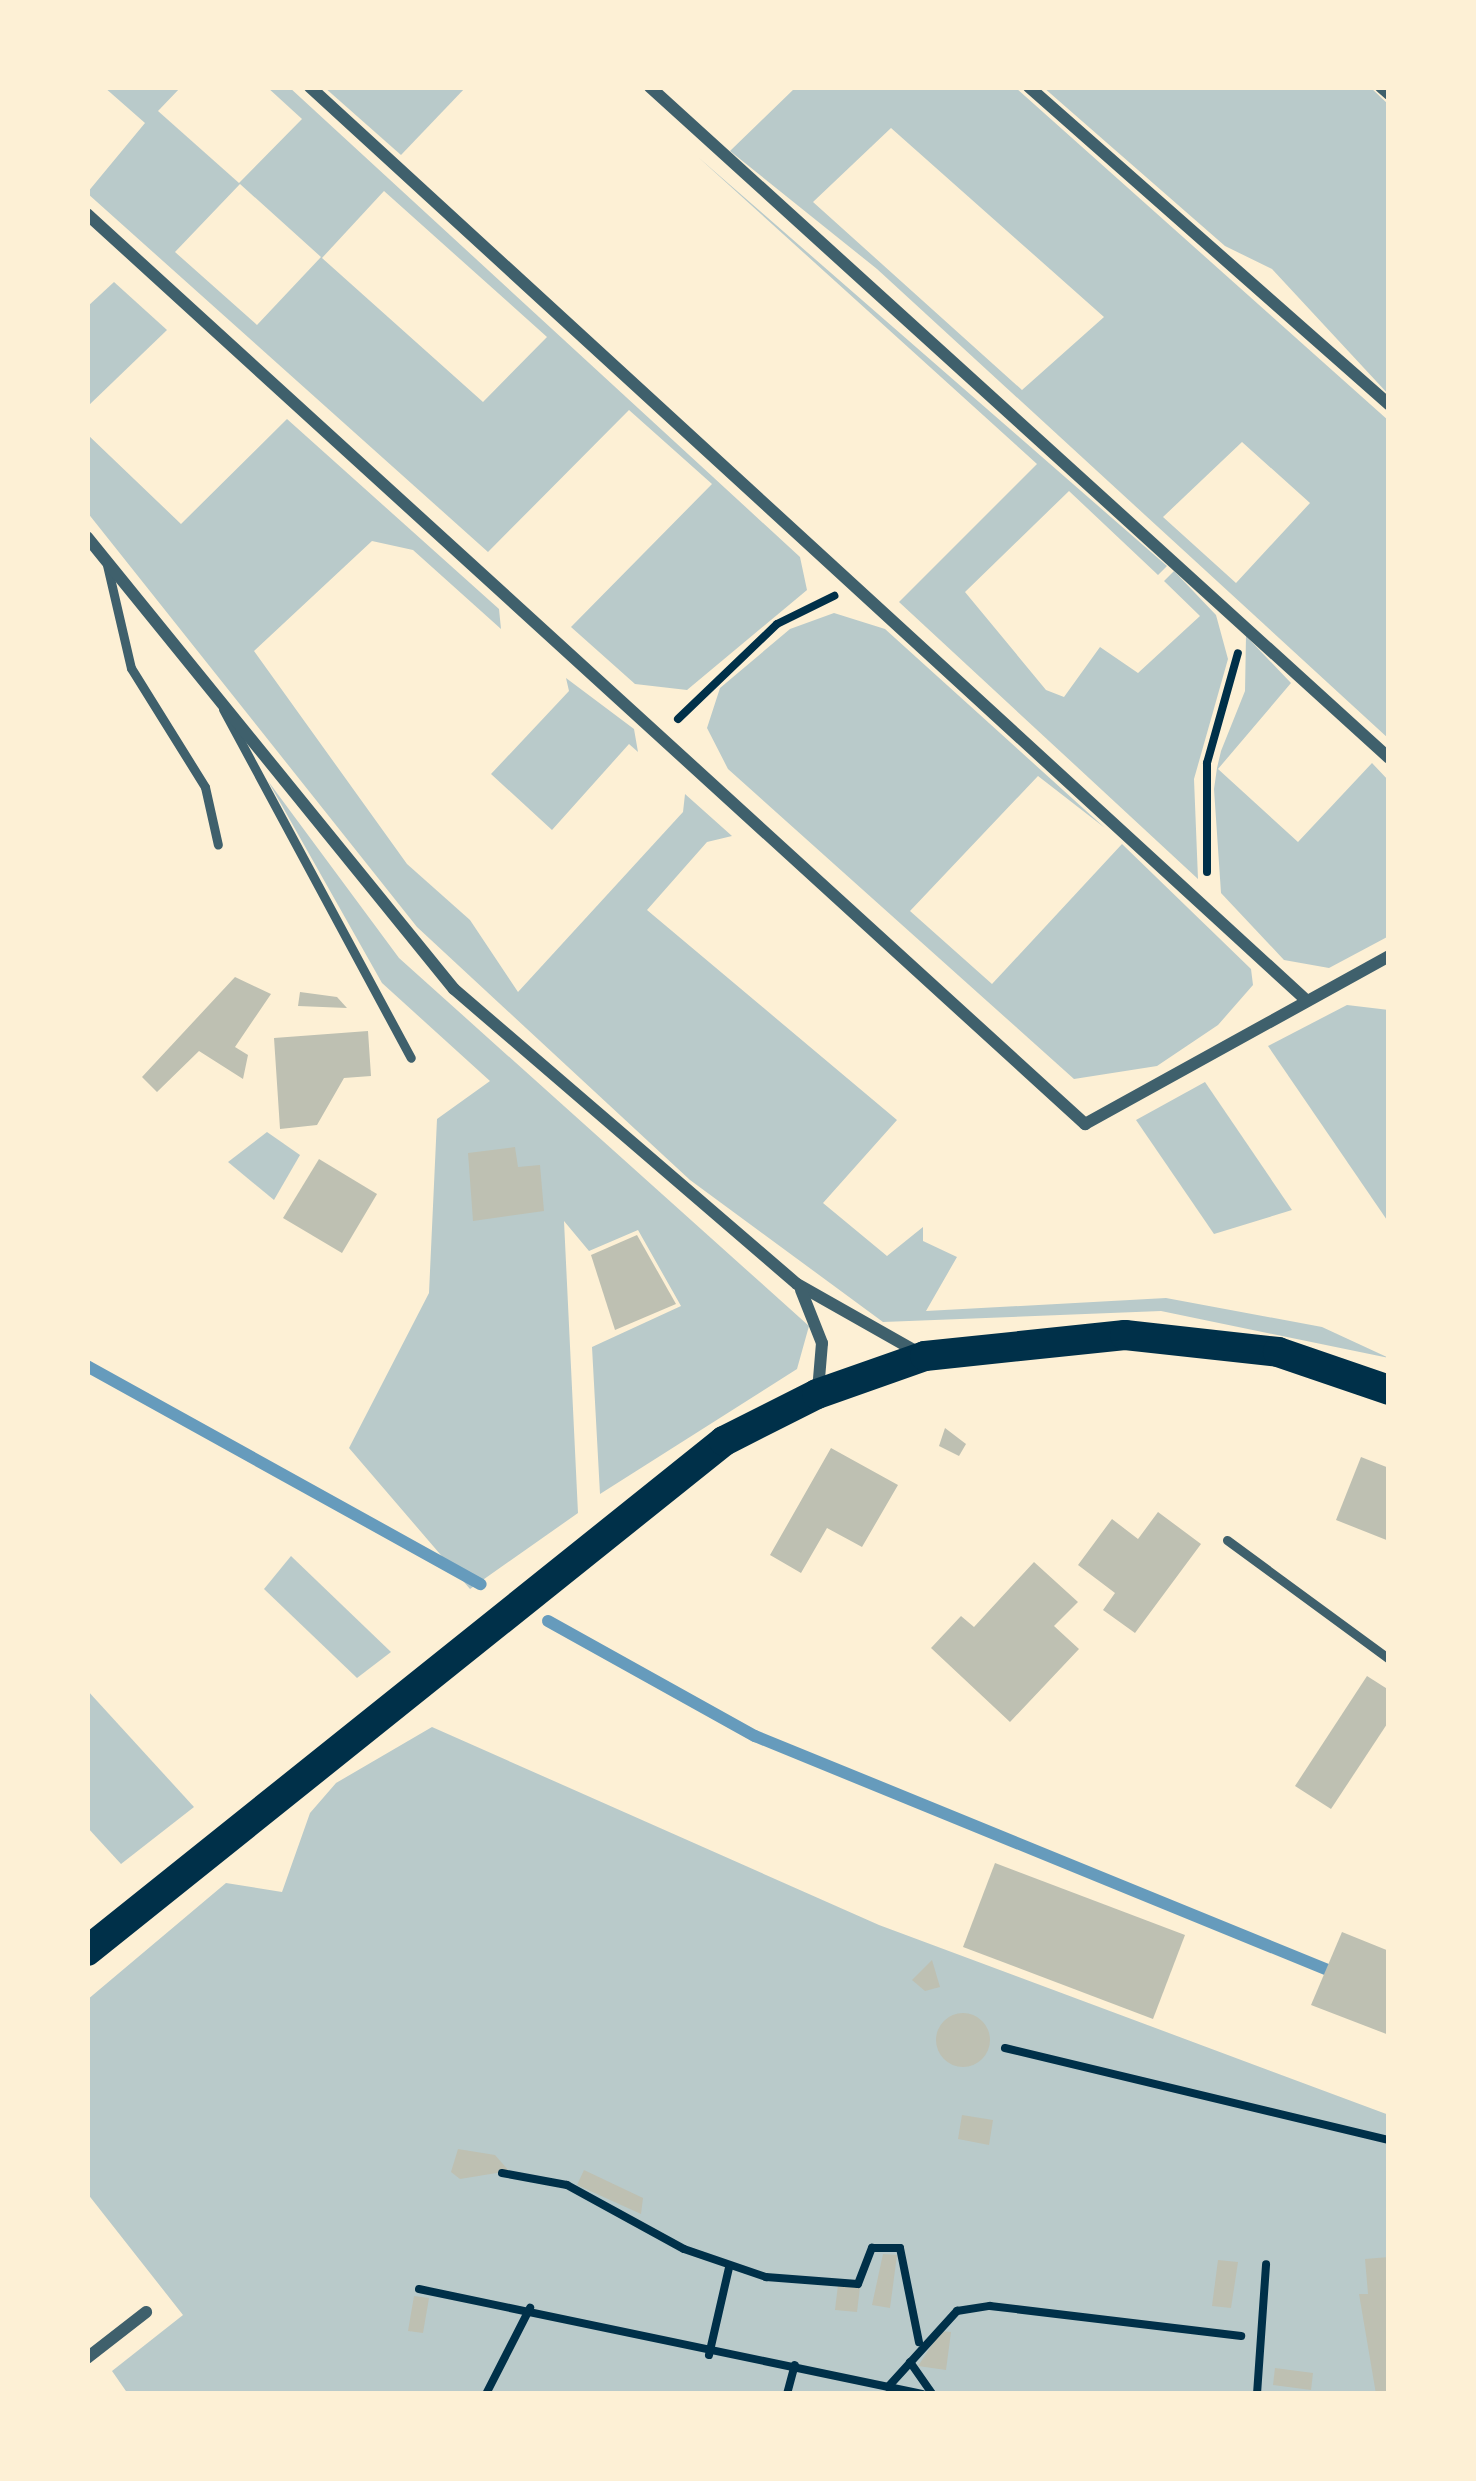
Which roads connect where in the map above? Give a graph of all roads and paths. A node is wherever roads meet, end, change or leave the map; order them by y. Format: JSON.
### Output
{"nodes":[{"id":1,"x":310,"y":87,"type":"edge"},
{"id":2,"x":650,"y":87,"type":"edge"},
{"id":3,"x":1029,"y":87,"type":"edge"},
{"id":4,"x":1381,"y":87,"type":"edge"},
{"id":5,"x":1389,"y":94,"type":"edge"},
{"id":6,"x":87,"y":214,"type":"edge"},
{"id":7,"x":1389,"y":404,"type":"edge"},
{"id":8,"x":87,"y":537,"type":"edge"},
{"id":9,"x":106,"y":557,"type":"junction"},
{"id":10,"x":853,"y":586,"type":"junction"},
{"id":11,"x":1239,"y":618,"type":"junction"},
{"id":12,"x":213,"y":687,"type":"junction"},
{"id":13,"x":664,"y":733,"type":"junction"},
{"id":14,"x":1389,"y":758,"type":"edge"},
{"id":15,"x":218,"y":845,"type":"dead end"},
{"id":16,"x":1215,"y":914,"type":"junction"},
{"id":17,"x":1388,"y":960,"type":"edge"},
{"id":18,"x":1306,"y":1000,"type":"junction"},
{"id":19,"x":411,"y":1058,"type":"dead end"},
{"id":20,"x":797,"y":1284,"type":"junction"},
{"id":21,"x":925,"y":1355,"type":"junction"},
{"id":22,"x":1389,"y":1390,"type":"edge"},
{"id":23,"x":817,"y":1394,"type":"junction"},
{"id":24,"x":1227,"y":1540,"type":"dead end"},
{"id":25,"x":1389,"y":1659,"type":"edge"},
{"id":26,"x":87,"y":1951,"type":"edge"},
{"id":27,"x":1005,"y":2048,"type":"dead end"},
{"id":28,"x":1389,"y":2140,"type":"edge"},
{"id":29,"x":502,"y":2173,"type":"dead end"},
{"id":30,"x":1266,"y":2264,"type":"dead end"},
{"id":31,"x":729,"y":2268,"type":"junction"},
{"id":32,"x":419,"y":2289,"type":"dead end"},
{"id":33,"x":530,"y":2308,"type":"junction"},
{"id":34,"x":146,"y":2312,"type":"dead end"},
{"id":35,"x":1241,"y":2336,"type":"dead end"},
{"id":36,"x":919,"y":2342,"type":"junction"},
{"id":37,"x":709,"y":2355,"type":"junction"},
{"id":38,"x":87,"y":2358,"type":"edge"},
{"id":39,"x":910,"y":2362,"type":"junction"},
{"id":40,"x":795,"y":2366,"type":"junction"},
{"id":41,"x":888,"y":2387,"type":"junction"},
{"id":42,"x":486,"y":2394,"type":"edge"},
{"id":43,"x":788,"y":2394,"type":"edge"},
{"id":44,"x":922,"y":2394,"type":"edge"},
{"id":45,"x":932,"y":2394,"type":"edge"},
{"id":46,"x":1257,"y":2394,"type":"edge"}],
"edges":[{"from":1,"to":10,"type":"street"},
{"from":2,"to":11,"type":"street"},
{"from":3,"to":7,"type":"street"},
{"from":4,"to":5,"type":"street"},
{"from":6,"to":13,"type":"street"},
{"from":8,"to":9,"type":"street"},
{"from":9,"to":12,"type":"street"},
{"from":9,"to":15,"type":"lane"},
{"from":10,"to":13,"type":"path"},
{"from":10,"to":16,"type":"street"},
{"from":11,"to":14,"type":"street"},
{"from":11,"to":16,"type":"path"},
{"from":12,"to":19,"type":"lane"},
{"from":12,"to":20,"type":"street"},
{"from":13,"to":18,"type":"street"},
{"from":16,"to":18,"type":"street"},
{"from":17,"to":18,"type":"street"},
{"from":20,"to":21,"type":"street"},
{"from":20,"to":23,"type":"street"},
{"from":21,"to":22,"type":"main road"},
{"from":21,"to":23,"type":"main road"},
{"from":23,"to":26,"type":"main road"},
{"from":24,"to":25,"type":"lane"},
{"from":27,"to":28,"type":"path"},
{"from":29,"to":31,"type":"path"},
{"from":30,"to":46,"type":"path"},
{"from":31,"to":36,"type":"path"},
{"from":31,"to":37,"type":"path"},
{"from":32,"to":33,"type":"path"},
{"from":33,"to":37,"type":"path"},
{"from":33,"to":42,"type":"path"},
{"from":34,"to":38,"type":"street"},
{"from":35,"to":36,"type":"path"},
{"from":36,"to":39,"type":"path"},
{"from":37,"to":40,"type":"path"},
{"from":39,"to":41,"type":"path"},
{"from":39,"to":45,"type":"path"},
{"from":40,"to":41,"type":"path"},
{"from":40,"to":43,"type":"path"},
{"from":41,"to":44,"type":"path"}]}
